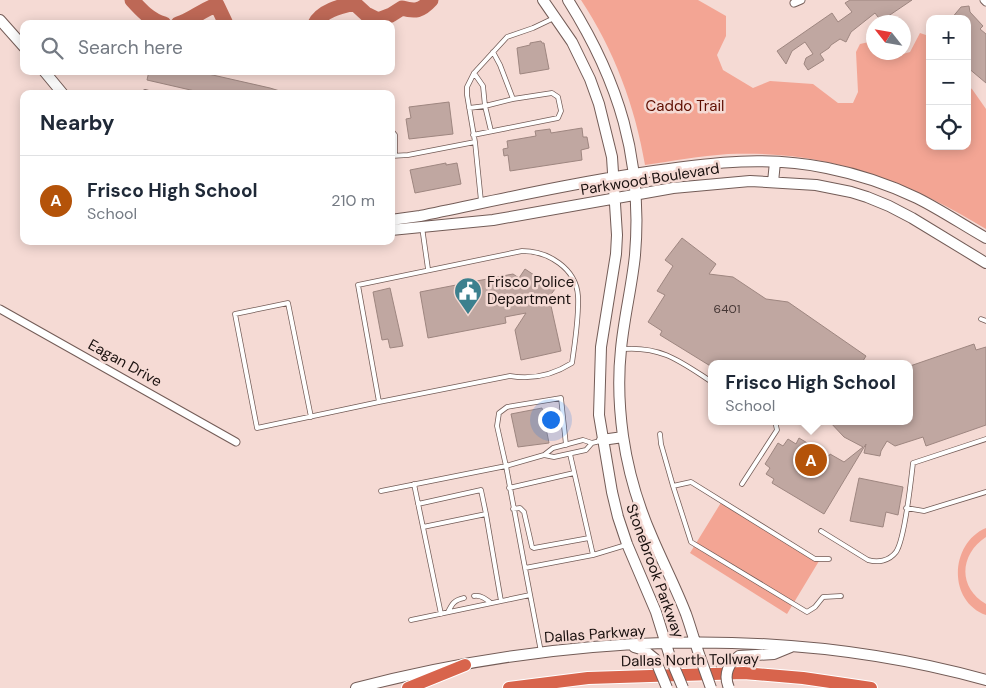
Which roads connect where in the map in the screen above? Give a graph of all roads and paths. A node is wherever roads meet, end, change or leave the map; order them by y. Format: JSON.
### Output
{"nodes":[{"id":1,"x":543,"y":0,"type":"edge"},
{"id":2,"x":570,"y":4,"type":"edge"},
{"id":3,"x":556,"y":17,"type":"junction"},
{"id":4,"x":0,"y":20,"type":"edge"},
{"id":5,"x":20,"y":42,"type":"edge"},
{"id":6,"x":493,"y":52,"type":"junction"},
{"id":7,"x":474,"y":73,"type":"junction"},
{"id":8,"x":47,"y":75,"type":"edge"},
{"id":9,"x":59,"y":90,"type":"edge"},
{"id":10,"x":513,"y":99,"type":"junction"},
{"id":11,"x":485,"y":106,"type":"junction"},
{"id":12,"x":469,"y":108,"type":"junction"},
{"id":13,"x":491,"y":131,"type":"junction"},
{"id":14,"x":473,"y":135,"type":"junction"},
{"id":15,"x":474,"y":142,"type":"junction"},
{"id":16,"x":395,"y":155,"type":"edge"},
{"id":17,"x":775,"y":162,"type":"junction"},
{"id":18,"x":634,"y":174,"type":"junction"},
{"id":19,"x":613,"y":176,"type":"junction"},
{"id":20,"x":773,"y":182,"type":"junction"},
{"id":21,"x":636,"y":195,"type":"junction"},
{"id":22,"x":615,"y":199,"type":"junction"},
{"id":23,"x":482,"y":203,"type":"junction"},
{"id":24,"x":420,"y":216,"type":"junction"},
{"id":25,"x":395,"y":219,"type":"edge"},
{"id":26,"x":422,"y":228,"type":"junction"},
{"id":27,"x":395,"y":230,"type":"edge"},
{"id":28,"x":986,"y":238,"type":"edge"},
{"id":29,"x":986,"y":263,"type":"edge"},
{"id":30,"x":428,"y":269,"type":"junction"},
{"id":31,"x":0,"y":308,"type":"edge"},
{"id":32,"x":621,"y":349,"type":"junction"},
{"id":33,"x":708,"y":379,"type":"edge"},
{"id":34,"x":379,"y":402,"type":"junction"},
{"id":35,"x":310,"y":417,"type":"junction"},
{"id":36,"x":776,"y":425,"type":"edge"},
{"id":37,"x":660,"y":434,"type":"dead end"},
{"id":38,"x":623,"y":437,"type":"junction"},
{"id":39,"x":986,"y":439,"type":"edge"},
{"id":40,"x":602,"y":440,"type":"junction"},
{"id":41,"x":236,"y":442,"type":"dead end"},
{"id":42,"x":592,"y":444,"type":"junction"},
{"id":43,"x":566,"y":445,"type":"junction"},
{"id":44,"x":570,"y":454,"type":"junction"},
{"id":45,"x":544,"y":455,"type":"junction"},
{"id":46,"x":506,"y":466,"type":"junction"},
{"id":47,"x":574,"y":473,"type":"junction"},
{"id":48,"x":414,"y":484,"type":"junction"},
{"id":49,"x":742,"y":484,"type":"dead end"},
{"id":50,"x":673,"y":486,"type":"junction"},
{"id":51,"x":509,"y":488,"type":"junction"},
{"id":52,"x":381,"y":491,"type":"dead end"},
{"id":53,"x":986,"y":492,"type":"edge"},
{"id":54,"x":418,"y":504,"type":"junction"},
{"id":55,"x":906,"y":508,"type":"junction"},
{"id":56,"x":513,"y":509,"type":"junction"},
{"id":57,"x":486,"y":514,"type":"junction"},
{"id":58,"x":423,"y":527,"type":"junction"},
{"id":59,"x":821,"y":531,"type":"dead end"},
{"id":60,"x":589,"y":538,"type":"junction"},
{"id":61,"x":627,"y":544,"type":"junction"},
{"id":62,"x":593,"y":555,"type":"junction"},
{"id":63,"x":829,"y":559,"type":"dead end"},
{"id":64,"x":525,"y":568,"type":"junction"},
{"id":65,"x":530,"y":595,"type":"junction"},
{"id":66,"x":474,"y":596,"type":"dead end"},
{"id":67,"x":841,"y":596,"type":"dead end"},
{"id":68,"x":464,"y":598,"type":"dead end"},
{"id":69,"x":501,"y":601,"type":"junction"},
{"id":70,"x":491,"y":603,"type":"junction"},
{"id":71,"x":448,"y":612,"type":"junction"},
{"id":72,"x":441,"y":614,"type":"junction"},
{"id":73,"x":412,"y":620,"type":"dead end"},
{"id":74,"x":695,"y":643,"type":"junction"},
{"id":75,"x":666,"y":644,"type":"junction"},
{"id":76,"x":628,"y":645,"type":"junction"},
{"id":77,"x":794,"y":645,"type":"junction"},
{"id":78,"x":540,"y":652,"type":"junction"},
{"id":79,"x":465,"y":665,"type":"junction"},
{"id":80,"x":986,"y":680,"type":"edge"},
{"id":81,"x":356,"y":688,"type":"edge"},
{"id":82,"x":408,"y":688,"type":"edge"},
{"id":83,"x":509,"y":688,"type":"edge"},
{"id":84,"x":668,"y":688,"type":"edge"},
{"id":85,"x":683,"y":688,"type":"edge"},
{"id":86,"x":711,"y":688,"type":"edge"},
{"id":87,"x":729,"y":688,"type":"edge"},
{"id":88,"x":871,"y":688,"type":"edge"}],
"edges":[{"from":1,"to":3,"type":"main road","name":"Stonebrook Parkway"},
{"from":2,"to":3,"type":"main road"},
{"from":2,"to":18,"type":"main road","name":"Stonebrook Parkway"},
{"from":3,"to":6,"type":"lane"},
{"from":3,"to":19,"type":"main road","name":"Stonebrook Parkway"},
{"from":4,"to":5,"type":"main road"},
{"from":6,"to":7,"type":"lane"},
{"from":6,"to":10,"type":"lane"},
{"from":7,"to":11,"type":"lane"},
{"from":7,"to":12,"type":"lane"},
{"from":8,"to":9,"type":"main road"},
{"from":10,"to":11,"type":"lane"},
{"from":10,"to":13,"type":"lane"},
{"from":11,"to":12,"type":"lane"},
{"from":11,"to":13,"type":"lane"},
{"from":12,"to":14,"type":"lane"},
{"from":13,"to":14,"type":"lane"},
{"from":14,"to":15,"type":"lane"},
{"from":15,"to":16,"type":"lane"},
{"from":15,"to":23,"type":"lane"},
{"from":17,"to":18,"type":"main road","name":"Parkwood Boulevard"},
{"from":17,"to":20,"type":"main road"},
{"from":17,"to":28,"type":"main road","name":"Parkwood Boulevard"},
{"from":18,"to":19,"type":"main road","name":"Parkwood Boulevard"},
{"from":18,"to":21,"type":"main road","name":"Stonebrook Parkway"},
{"from":19,"to":22,"type":"main road","name":"Stonebrook Parkway"},
{"from":19,"to":23,"type":"main road","name":"Parkwood Boulevard"},
{"from":20,"to":21,"type":"main road","name":"Parkwood Boulevard"},
{"from":20,"to":29,"type":"main road","name":"Parkwood Boulevard"},
{"from":21,"to":22,"type":"main road","name":"Parkwood Boulevard"},
{"from":21,"to":32,"type":"main road","name":"Stonebrook Parkway"},
{"from":22,"to":26,"type":"main road","name":"Parkwood Boulevard"},
{"from":22,"to":40,"type":"main road","name":"Stonebrook Parkway"},
{"from":23,"to":24,"type":"main road","name":"Parkwood Boulevard"},
{"from":24,"to":25,"type":"main road","name":"Parkwood Boulevard"},
{"from":24,"to":26,"type":"lane"},
{"from":26,"to":27,"type":"main road","name":"Parkwood Boulevard"},
{"from":26,"to":30,"type":"lane"},
{"from":30,"to":34,"type":"lane"},
{"from":30,"to":34,"type":"lane"},
{"from":31,"to":41,"type":"street","name":"Eagan Drive"},
{"from":32,"to":33,"type":"lane"},
{"from":32,"to":38,"type":"main road","name":"Stonebrook Parkway"},
{"from":34,"to":35,"type":"lane"},
{"from":35,"to":35,"type":"lane"},
{"from":36,"to":49,"type":"lane"},
{"from":37,"to":50,"type":"lane"},
{"from":38,"to":40,"type":"main road"},
{"from":38,"to":74,"type":"main road","name":"Stonebrook Parkway"},
{"from":39,"to":55,"type":"lane"},
{"from":40,"to":42,"type":"lane"},
{"from":40,"to":61,"type":"main road","name":"Stonebrook Parkway"},
{"from":42,"to":43,"type":"lane"},
{"from":42,"to":44,"type":"lane"},
{"from":43,"to":45,"type":"lane"},
{"from":43,"to":46,"type":"lane"},
{"from":44,"to":45,"type":"lane"},
{"from":44,"to":47,"type":"lane"},
{"from":45,"to":46,"type":"lane"},
{"from":46,"to":48,"type":"lane"},
{"from":46,"to":51,"type":"lane"},
{"from":47,"to":51,"type":"lane"},
{"from":47,"to":60,"type":"lane"},
{"from":48,"to":52,"type":"lane"},
{"from":48,"to":54,"type":"lane"},
{"from":50,"to":63,"type":"lane"},
{"from":50,"to":67,"type":"lane"},
{"from":51,"to":56,"type":"lane"},
{"from":53,"to":55,"type":"lane"},
{"from":54,"to":57,"type":"lane"},
{"from":54,"to":58,"type":"lane"},
{"from":55,"to":59,"type":"lane"},
{"from":56,"to":60,"type":"lane"},
{"from":56,"to":64,"type":"lane"},
{"from":57,"to":58,"type":"lane"},
{"from":57,"to":69,"type":"lane"},
{"from":58,"to":72,"type":"lane"},
{"from":60,"to":62,"type":"lane"},
{"from":61,"to":62,"type":"lane"},
{"from":61,"to":75,"type":"main road","name":"Stonebrook Parkway"},
{"from":62,"to":64,"type":"lane"},
{"from":64,"to":65,"type":"lane"},
{"from":65,"to":69,"type":"lane"},
{"from":65,"to":78,"type":"lane"},
{"from":66,"to":70,"type":"lane"},
{"from":68,"to":71,"type":"lane"},
{"from":69,"to":70,"type":"lane"},
{"from":70,"to":71,"type":"lane"},
{"from":71,"to":72,"type":"lane"},
{"from":72,"to":73,"type":"lane"},
{"from":74,"to":75,"type":"main road","name":"Dallas Parkway"},
{"from":74,"to":77,"type":"main road","name":"Dallas Parkway"},
{"from":74,"to":86,"type":"main road","name":"Stonebrook Parkway","bridge":true},
{"from":75,"to":76,"type":"main road","name":"Dallas Parkway"},
{"from":75,"to":85,"type":"main road","name":"Stonebrook Parkway","bridge":true},
{"from":76,"to":78,"type":"main road","name":"Dallas Parkway"},
{"from":76,"to":84,"type":"main road","bridge":true},
{"from":77,"to":80,"type":"main road","name":"Dallas Parkway"},
{"from":77,"to":87,"type":"main road","bridge":true},
{"from":78,"to":79,"type":"main road","name":"Dallas Parkway"},
{"from":79,"to":81,"type":"main road","name":"Dallas Parkway"},
{"from":79,"to":82,"type":"highway"},
{"from":83,"to":88,"type":"highway","name":"Dallas North Tollway"}]}
